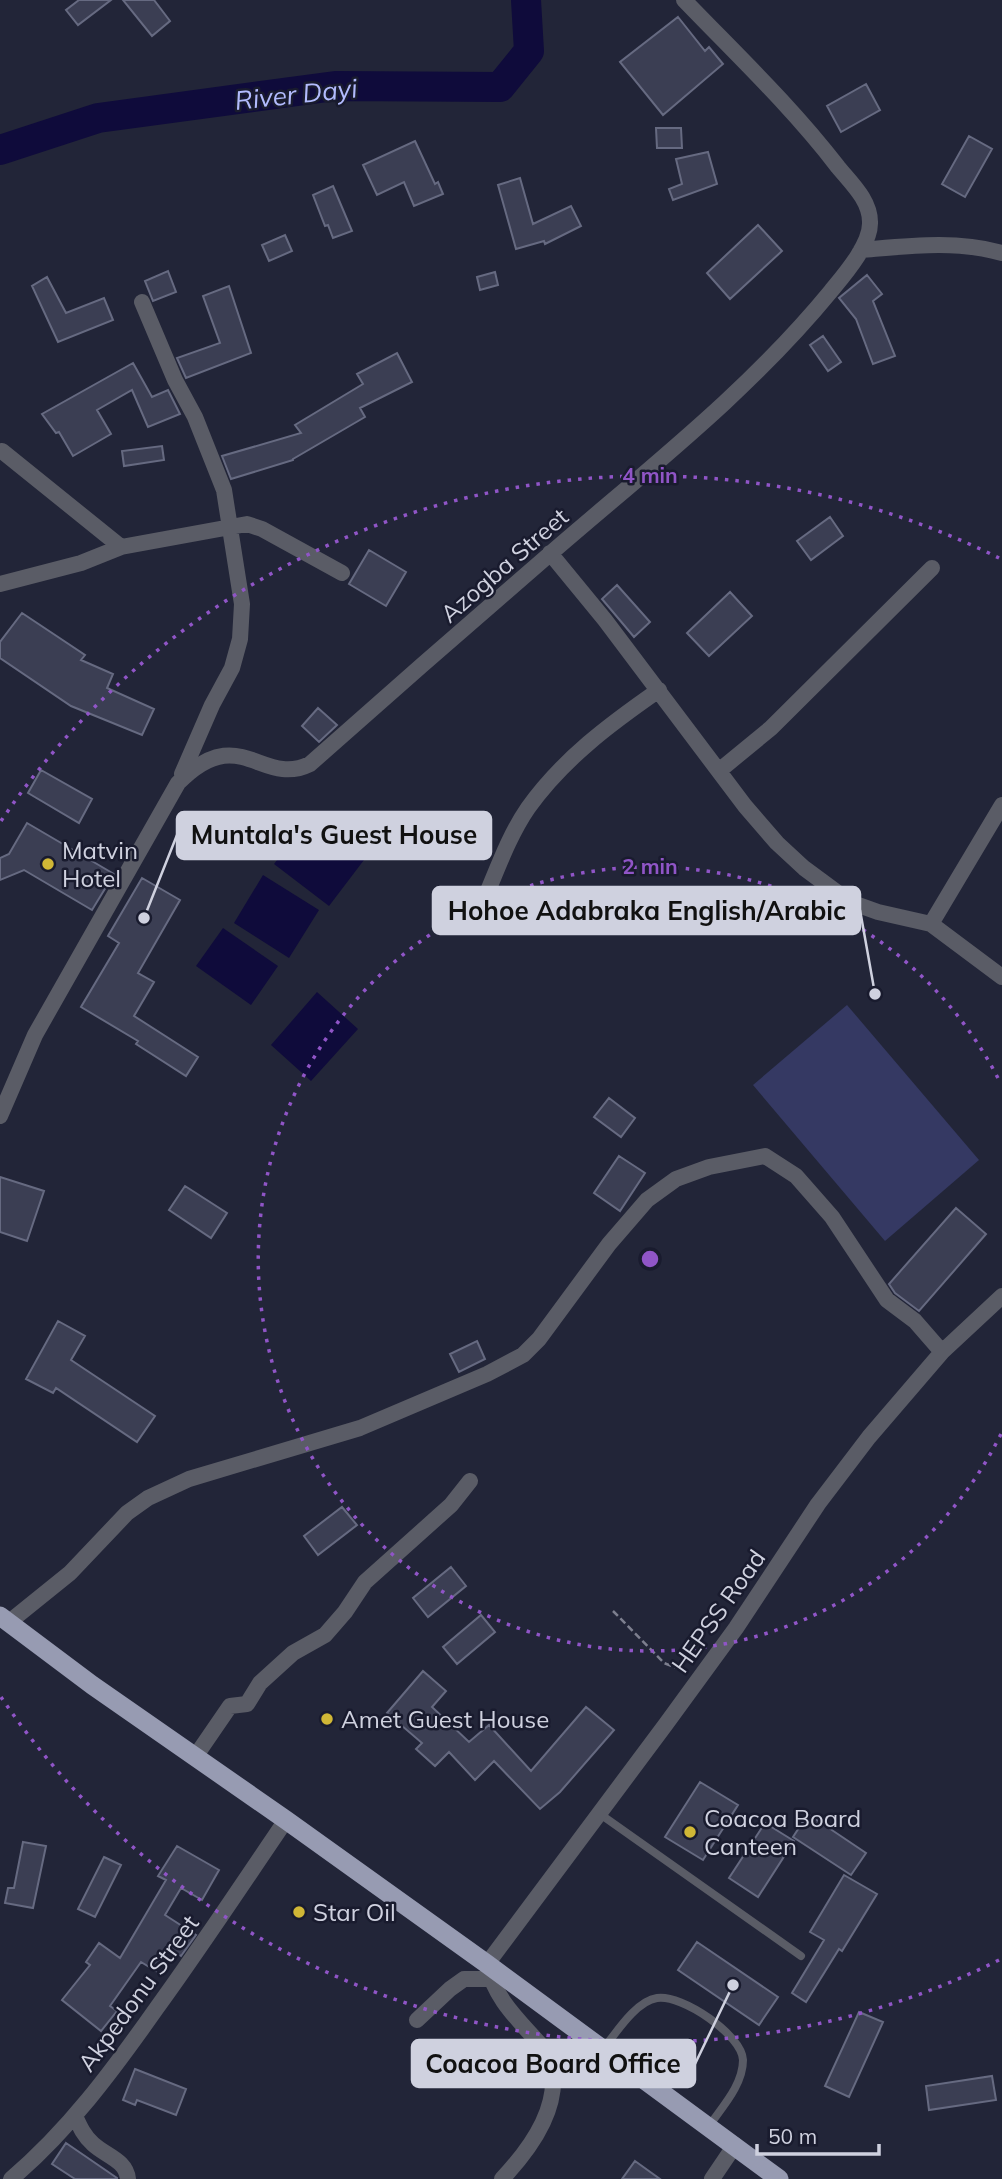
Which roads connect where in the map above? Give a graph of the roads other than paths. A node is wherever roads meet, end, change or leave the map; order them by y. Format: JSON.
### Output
{"nodes":[{"id":1,"x":684,"y":0,"type":"edge"},
{"id":2,"x":861,"y":250,"type":"junction"},
{"id":3,"x":1002,"y":253,"type":"edge"},
{"id":4,"x":142,"y":302,"type":"dead end"},
{"id":5,"x":2,"y":450,"type":"dead end"},
{"id":6,"x":230,"y":528,"type":"junction"},
{"id":7,"x":121,"y":547,"type":"junction"},
{"id":8,"x":550,"y":553,"type":"junction"},
{"id":9,"x":932,"y":568,"type":"dead end"},
{"id":10,"x":342,"y":573,"type":"dead end"},
{"id":11,"x":0,"y":584,"type":"edge"},
{"id":12,"x":659,"y":691,"type":"junction"},
{"id":13,"x":719,"y":770,"type":"junction"},
{"id":14,"x":178,"y":783,"type":"junction"},
{"id":15,"x":1002,"y":805,"type":"edge"},
{"id":16,"x":482,"y":905,"type":"dead end"},
{"id":17,"x":931,"y":924,"type":"junction"},
{"id":18,"x":1002,"y":977,"type":"edge"},
{"id":19,"x":0,"y":1116,"type":"edge"},
{"id":20,"x":1002,"y":1296,"type":"edge"},
{"id":21,"x":942,"y":1352,"type":"junction"},
{"id":22,"x":470,"y":1481,"type":"dead end"},
{"id":23,"x":4,"y":1619,"type":"edge"},
{"id":24,"x":195,"y":1756,"type":"junction"},
{"id":25,"x":600,"y":1814,"type":"junction"},
{"id":26,"x":286,"y":1820,"type":"junction"},
{"id":27,"x":801,"y":1956,"type":"dead end"},
{"id":28,"x":489,"y":1972,"type":"junction"},
{"id":29,"x":417,"y":2020,"type":"dead end"},
{"id":30,"x":603,"y":2049,"type":"junction"},
{"id":31,"x":75,"y":2116,"type":"junction"},
{"id":32,"x":709,"y":2126,"type":"junction"},
{"id":33,"x":735,"y":2145,"type":"junction"},
{"id":34,"x":10,"y":2179,"type":"edge"},
{"id":35,"x":128,"y":2179,"type":"edge"},
{"id":36,"x":502,"y":2179,"type":"edge"},
{"id":37,"x":712,"y":2179,"type":"edge"},
{"id":38,"x":779,"y":2179,"type":"edge"}],
"edges":[{"from":1,"to":2,"type":"street","name":"Azogba Street"},
{"from":2,"to":3,"type":"street"},
{"from":2,"to":8,"type":"street","name":"Azogba Street"},
{"from":4,"to":6,"type":"street"},
{"from":5,"to":7,"type":"street"},
{"from":6,"to":7,"type":"street"},
{"from":6,"to":10,"type":"street"},
{"from":6,"to":14,"type":"street"},
{"from":7,"to":11,"type":"street"},
{"from":8,"to":12,"type":"street"},
{"from":8,"to":14,"type":"street","name":"Azogba Street"},
{"from":9,"to":13,"type":"street"},
{"from":12,"to":13,"type":"street"},
{"from":12,"to":16,"type":"street"},
{"from":13,"to":17,"type":"street"},
{"from":14,"to":19,"type":"street","name":"Azogba Street"},
{"from":15,"to":17,"type":"street"},
{"from":17,"to":18,"type":"street"},
{"from":20,"to":21,"type":"street","name":"HEPSS Road"},
{"from":21,"to":23,"type":"street"},
{"from":21,"to":25,"type":"street","name":"HEPSS Road"},
{"from":22,"to":24,"type":"street"},
{"from":23,"to":24,"type":"highway"},
{"from":24,"to":26,"type":"highway"},
{"from":25,"to":27,"type":"lane"},
{"from":25,"to":28,"type":"street","name":"HEPSS Road"},
{"from":26,"to":28,"type":"highway"},
{"from":26,"to":31,"type":"street","name":"Akpedonu Street"},
{"from":28,"to":29,"type":"street"},
{"from":28,"to":30,"type":"highway"},
{"from":28,"to":36,"type":"street"},
{"from":30,"to":32,"type":"highway"},
{"from":30,"to":32,"type":"lane"},
{"from":31,"to":34,"type":"street","name":"Akpedonu Street"},
{"from":31,"to":35,"type":"street"},
{"from":32,"to":33,"type":"highway"},
{"from":33,"to":37,"type":"street"},
{"from":33,"to":38,"type":"highway"}]}
